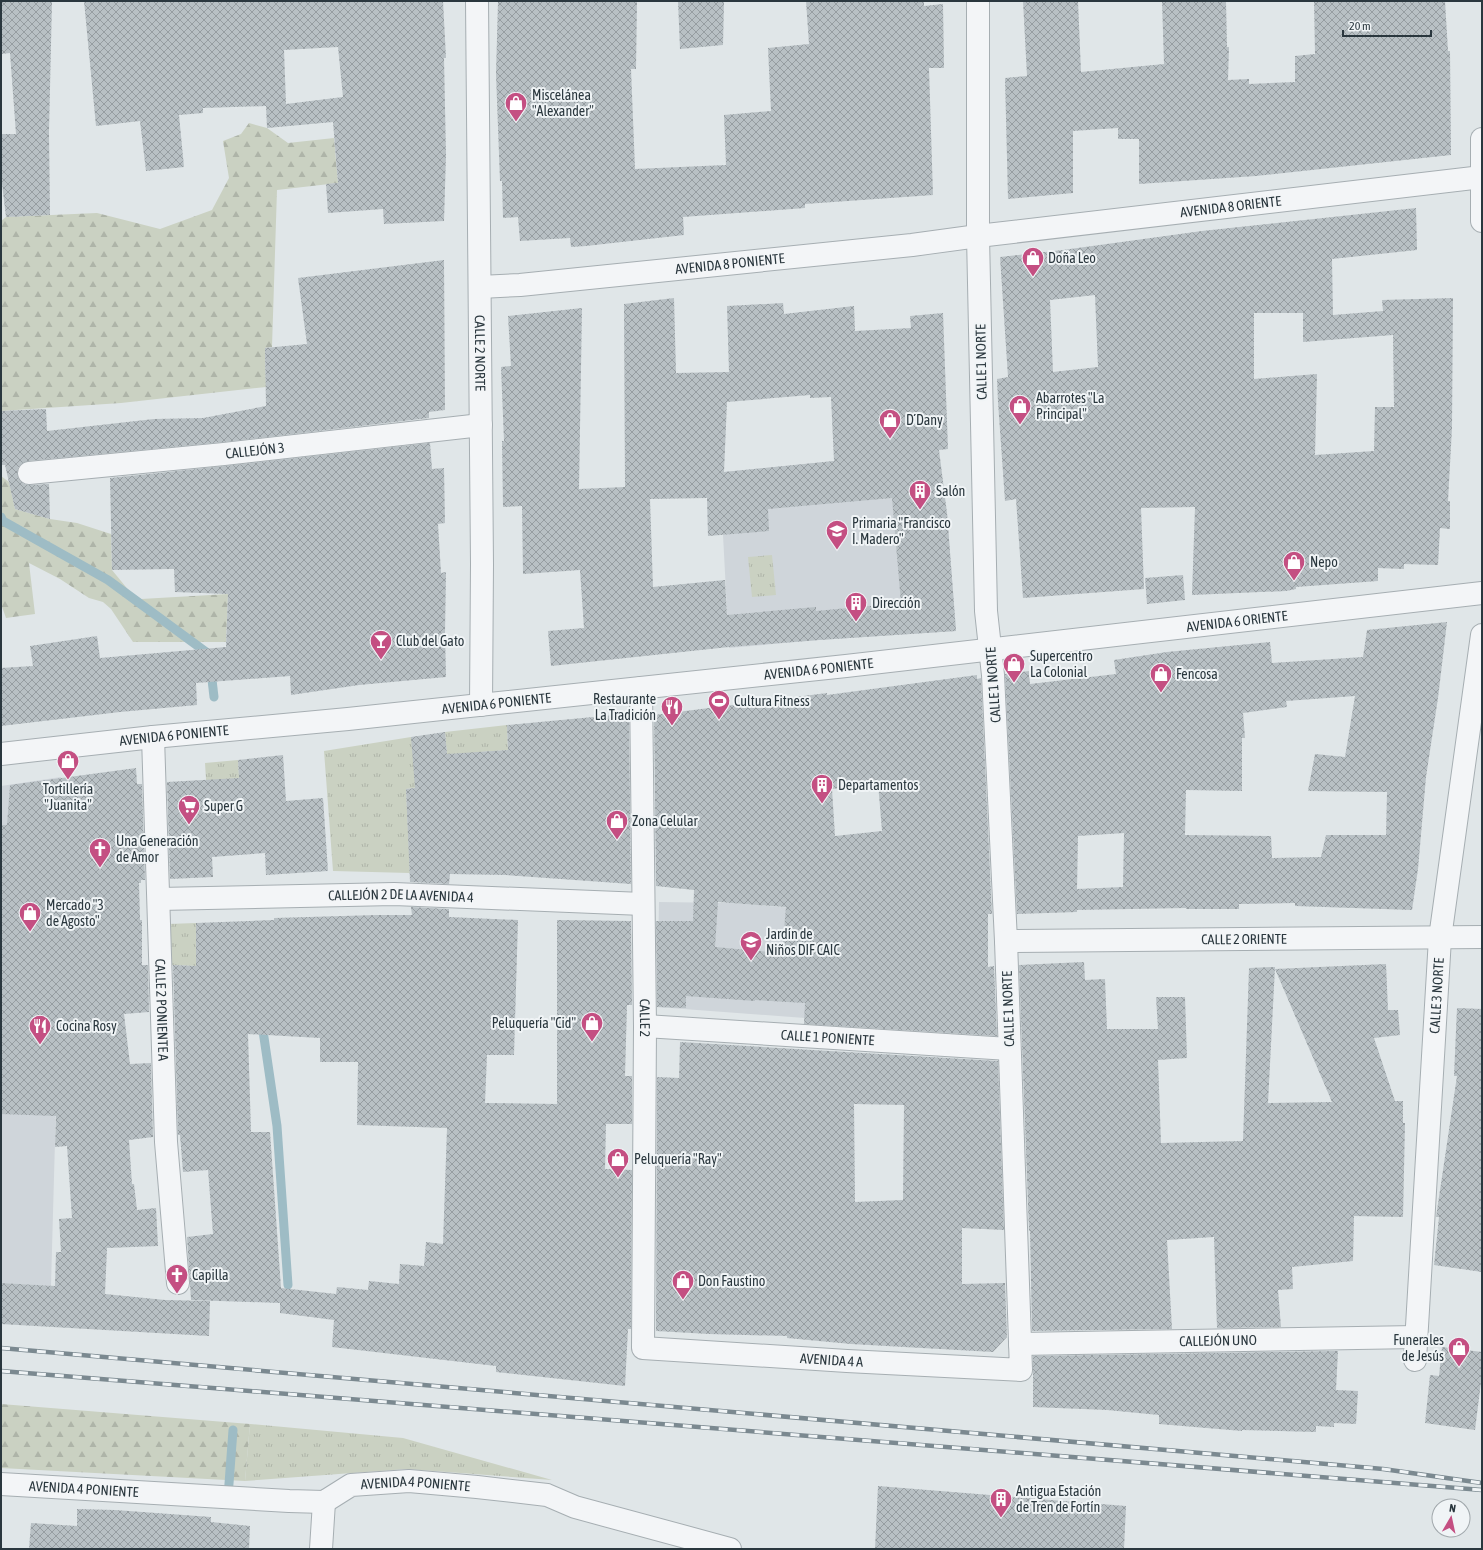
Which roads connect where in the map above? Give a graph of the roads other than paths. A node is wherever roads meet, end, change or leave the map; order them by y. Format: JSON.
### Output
{"nodes":[{"id":1,"x":477,"y":1,"type":"edge"},
{"id":2,"x":978,"y":1,"type":"edge"},
{"id":3,"x":1482,"y":138,"type":"edge"},
{"id":4,"x":1482,"y":177,"type":"edge"},
{"id":5,"x":1482,"y":221,"type":"edge"},
{"id":6,"x":978,"y":236,"type":"junction"},
{"id":7,"x":480,"y":287,"type":"junction"},
{"id":8,"x":481,"y":425,"type":"junction"},
{"id":9,"x":29,"y":473,"type":"dead end"},
{"id":10,"x":1482,"y":593,"type":"edge"},
{"id":11,"x":1482,"y":635,"type":"edge"},
{"id":12,"x":991,"y":649,"type":"junction"},
{"id":13,"x":641,"y":688,"type":"junction"},
{"id":14,"x":481,"y":704,"type":"junction"},
{"id":15,"x":153,"y":737,"type":"junction"},
{"id":16,"x":1,"y":754,"type":"edge"},
{"id":17,"x":159,"y":899,"type":"junction"},
{"id":18,"x":643,"y":904,"type":"junction"},
{"id":19,"x":1482,"y":937,"type":"edge"},
{"id":20,"x":1440,"y":938,"type":"junction"},
{"id":21,"x":1006,"y":941,"type":"junction"},
{"id":22,"x":645,"y":1026,"type":"junction"},
{"id":23,"x":1010,"y":1050,"type":"junction"},
{"id":24,"x":178,"y":1283,"type":"dead end"},
{"id":25,"x":1416,"y":1337,"type":"junction"},
{"id":26,"x":1020,"y":1344,"type":"junction"},
{"id":27,"x":643,"y":1348,"type":"joint"},
{"id":28,"x":1415,"y":1360,"type":"dead end"},
{"id":29,"x":1021,"y":1370,"type":"joint"},
{"id":30,"x":1,"y":1484,"type":"edge"},
{"id":31,"x":324,"y":1502,"type":"junction"},
{"id":32,"x":321,"y":1549,"type":"edge"},
{"id":33,"x":730,"y":1549,"type":"edge"}],
"edges":[{"from":1,"to":7,"type":"street","name":"CALLE 2 NORTE"},
{"from":2,"to":6,"type":"street","name":"CALLE 1 NORTE"},
{"from":3,"to":4,"type":"street"},
{"from":4,"to":5,"type":"street"},
{"from":4,"to":6,"type":"street","name":"AVENIDA 8 ORIENTE"},
{"from":6,"to":7,"type":"street","name":"AVENIDA 8 PONIENTE"},
{"from":6,"to":12,"type":"street","name":"CALLE 1 NORTE"},
{"from":7,"to":8,"type":"street","name":"CALLE 2 NORTE"},
{"from":8,"to":9,"type":"street","name":"CALLEJÓN 3"},
{"from":8,"to":14,"type":"street","name":"CALLE 2 NORTE"},
{"from":10,"to":12,"type":"street","name":"AVENIDA 6 ORIENTE"},
{"from":11,"to":20,"type":"street","name":"CALLE 3 NORTE"},
{"from":12,"to":13,"type":"street","name":"AVENIDA 6 PONIENTE"},
{"from":12,"to":21,"type":"street","name":"CALLE 1 NORTE"},
{"from":13,"to":14,"type":"street","name":"AVENIDA 6 PONIENTE"},
{"from":13,"to":18,"type":"street","name":"CALLE 2"},
{"from":14,"to":15,"type":"street","name":"AVENIDA 6 PONIENTE"},
{"from":15,"to":16,"type":"street","name":"AVENIDA 6 PONIENTE"},
{"from":15,"to":17,"type":"street","name":"CALLE 2 PONIENTE A"},
{"from":17,"to":18,"type":"street","name":"CALLEJÓN 2 DE LA AVENIDA 4"},
{"from":17,"to":24,"type":"street","name":"CALLE 2 PONIENTE A"},
{"from":18,"to":22,"type":"street","name":"CALLE 2"},
{"from":19,"to":20,"type":"street","name":"CALLE 2 ORIENTE"},
{"from":20,"to":21,"type":"street","name":"CALLE 2 ORIENTE"},
{"from":20,"to":25,"type":"street","name":"CALLE 3 NORTE"},
{"from":21,"to":23,"type":"street","name":"CALLE 1 NORTE"},
{"from":22,"to":23,"type":"street","name":"CALLE 1 PONIENTE"},
{"from":22,"to":27,"type":"street","name":"CALLE 2"},
{"from":23,"to":26,"type":"street","name":"CALLE 1 NORTE"},
{"from":25,"to":26,"type":"street","name":"CALLEJÓN UNO"},
{"from":25,"to":28,"type":"street","name":"CALLE 3 NORTE"},
{"from":26,"to":29,"type":"street","name":"CALLE 1 NORTE"},
{"from":27,"to":29,"type":"street","name":"AVENIDA 4 A"},
{"from":30,"to":31,"type":"street","name":"AVENIDA 4 PONIENTE"},
{"from":31,"to":32,"type":"street"},
{"from":31,"to":33,"type":"street","name":"AVENIDA 4 PONIENTE"}]}
